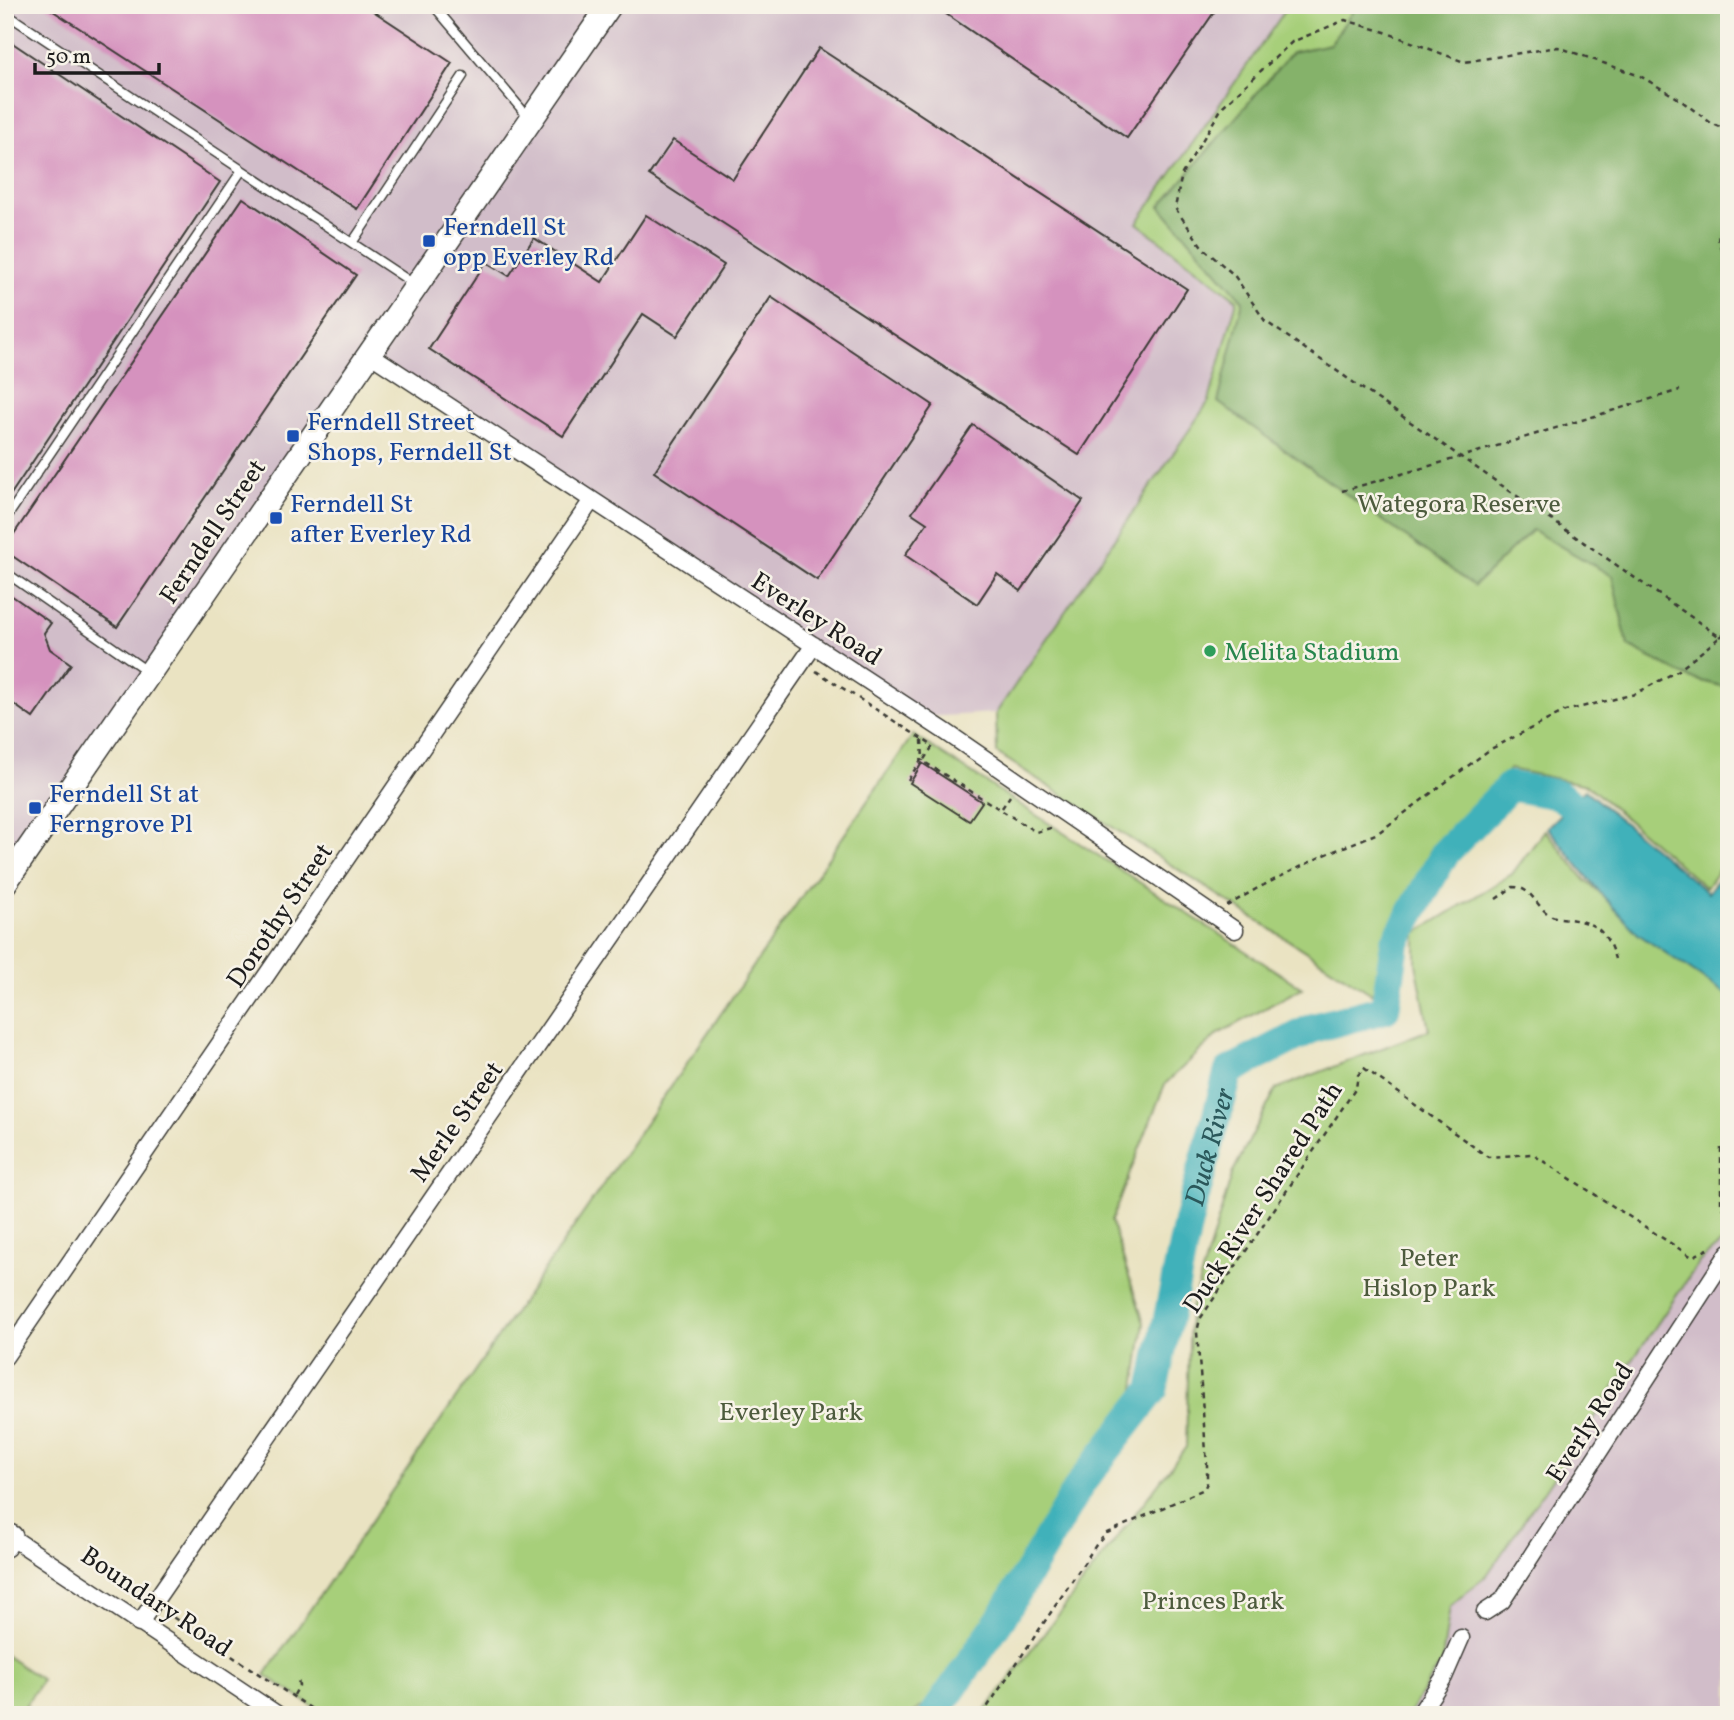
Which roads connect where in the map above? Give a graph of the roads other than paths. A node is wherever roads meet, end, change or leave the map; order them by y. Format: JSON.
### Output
{"nodes":[{"id":1,"x":433,"y":5,"type":"edge"},
{"id":2,"x":610,"y":5,"type":"edge"},
{"id":3,"x":5,"y":13,"type":"edge"},
{"id":4,"x":463,"y":76,"type":"dead end"},
{"id":5,"x":531,"y":120,"type":"junction"},
{"id":6,"x":242,"y":170,"type":"junction"},
{"id":7,"x":352,"y":243,"type":"junction"},
{"id":8,"x":415,"y":285,"type":"junction"},
{"id":9,"x":368,"y":353,"type":"junction"},
{"id":10,"x":593,"y":500,"type":"junction"},
{"id":11,"x":5,"y":520,"type":"edge"},
{"id":12,"x":5,"y":572,"type":"edge"},
{"id":13,"x":814,"y":645,"type":"junction"},
{"id":14,"x":150,"y":672,"type":"junction"},
{"id":15,"x":5,"y":883,"type":"edge"},
{"id":16,"x":1235,"y":930,"type":"dead end"},
{"id":17,"x":1725,"y":1250,"type":"edge"},
{"id":18,"x":5,"y":1357,"type":"edge"},
{"id":19,"x":7,"y":1539,"type":"edge"},
{"id":20,"x":1485,"y":1612,"type":"dead end"},
{"id":21,"x":139,"y":1624,"type":"junction"},
{"id":22,"x":1461,"y":1639,"type":"dead end"},
{"id":23,"x":278,"y":1715,"type":"edge"},
{"id":24,"x":1419,"y":1715,"type":"edge"}],
"edges":[{"from":1,"to":5,"type":"lane"},
{"from":2,"to":5,"type":"main road","name":"Ferndell Street"},
{"from":3,"to":6,"type":"lane"},
{"from":4,"to":7,"type":"lane"},
{"from":5,"to":8,"type":"main road","name":"Ferndell Street"},
{"from":6,"to":7,"type":"lane"},
{"from":6,"to":11,"type":"lane"},
{"from":7,"to":8,"type":"lane"},
{"from":8,"to":9,"type":"main road","name":"Ferndell Street"},
{"from":9,"to":10,"type":"street","name":"Everley Road"},
{"from":9,"to":14,"type":"main road","name":"Ferndell Street"},
{"from":10,"to":13,"type":"street","name":"Everley Road"},
{"from":10,"to":18,"type":"street","name":"Dorothy Street"},
{"from":12,"to":14,"type":"lane"},
{"from":13,"to":16,"type":"street","name":"Everley Road"},
{"from":13,"to":21,"type":"street","name":"Merle Street"},
{"from":14,"to":15,"type":"main road","name":"Ferndell Street"},
{"from":17,"to":20,"type":"street","name":"Everly Road"},
{"from":19,"to":21,"type":"street","name":"Boundary Road"},
{"from":21,"to":23,"type":"street","name":"Boundary Road"},
{"from":22,"to":24,"type":"street"}]}
